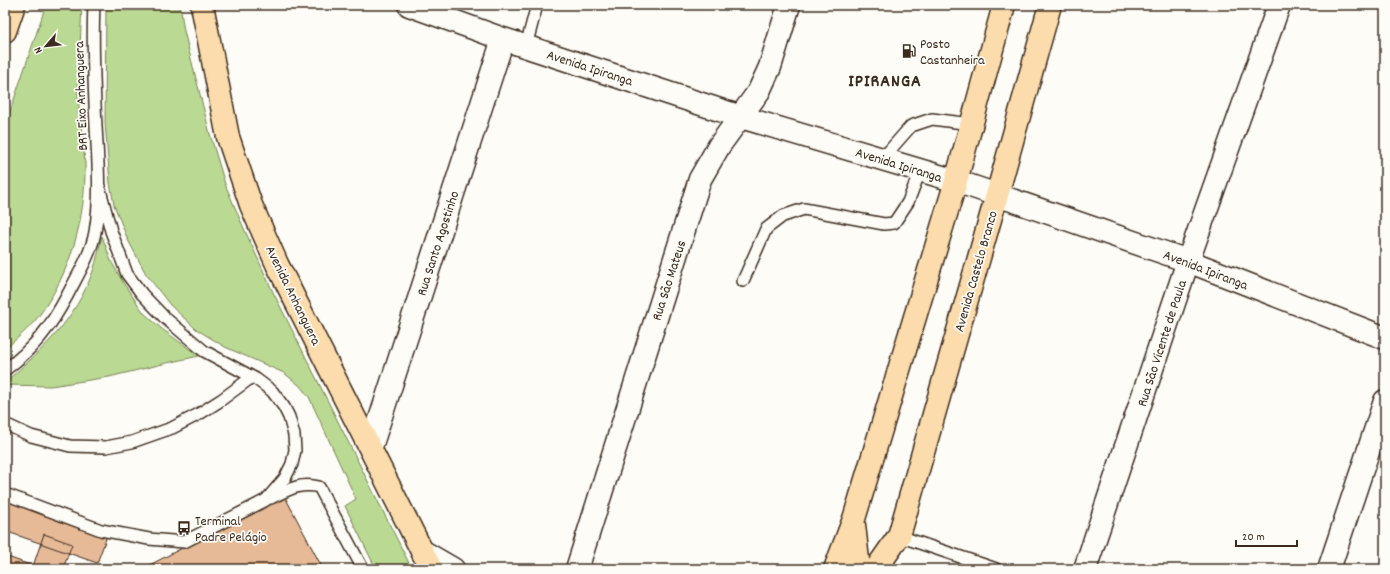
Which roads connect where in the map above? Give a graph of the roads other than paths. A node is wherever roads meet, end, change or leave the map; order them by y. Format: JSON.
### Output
{"nodes":[{"id":1,"x":14,"y":5,"type":"edge"},
{"id":2,"x":94,"y":5,"type":"edge"},
{"id":3,"x":202,"y":5,"type":"edge"},
{"id":4,"x":409,"y":5,"type":"edge"},
{"id":5,"x":536,"y":5,"type":"edge"},
{"id":6,"x":789,"y":5,"type":"edge"},
{"id":7,"x":1004,"y":5,"type":"edge"},
{"id":8,"x":1050,"y":5,"type":"edge"},
{"id":9,"x":1279,"y":5,"type":"edge"},
{"id":10,"x":5,"y":31,"type":"edge"},
{"id":11,"x":503,"y":39,"type":"junction"},
{"id":12,"x":526,"y":46,"type":"junction"},
{"id":13,"x":741,"y":117,"type":"junction"},
{"id":14,"x":972,"y":124,"type":"junction"},
{"id":15,"x":882,"y":159,"type":"junction"},
{"id":16,"x":920,"y":171,"type":"junction"},
{"id":17,"x":956,"y":181,"type":"junction"},
{"id":18,"x":99,"y":186,"type":"junction"},
{"id":19,"x":997,"y":195,"type":"junction"},
{"id":20,"x":1188,"y":261,"type":"junction"},
{"id":21,"x":742,"y":281,"type":"dead end"},
{"id":22,"x":1385,"y":338,"type":"edge"},
{"id":23,"x":5,"y":370,"type":"edge"},
{"id":24,"x":252,"y":377,"type":"junction"},
{"id":25,"x":1385,"y":401,"type":"edge"},
{"id":26,"x":5,"y":424,"type":"edge"},
{"id":27,"x":371,"y":447,"type":"junction"},
{"id":28,"x":5,"y":494,"type":"edge"},
{"id":29,"x":266,"y":500,"type":"junction"},
{"id":30,"x":854,"y":519,"type":"junction"},
{"id":31,"x":899,"y":536,"type":"junction"},
{"id":32,"x":427,"y":560,"type":"edge"},
{"id":33,"x":363,"y":569,"type":"edge"},
{"id":34,"x":453,"y":569,"type":"edge"},
{"id":35,"x":577,"y":569,"type":"edge"},
{"id":36,"x":835,"y":569,"type":"edge"},
{"id":37,"x":859,"y":569,"type":"edge"},
{"id":38,"x":876,"y":569,"type":"edge"},
{"id":39,"x":889,"y":569,"type":"edge"},
{"id":40,"x":996,"y":569,"type":"edge"},
{"id":41,"x":1085,"y":569,"type":"edge"},
{"id":42,"x":1329,"y":569,"type":"edge"}],
"edges":[{"from":1,"to":10,"type":"main road"},
{"from":2,"to":18,"type":"lane","name":"BRT Eixo Anhanguera"},
{"from":3,"to":27,"type":"main road","name":"Avenida Anhanguera"},
{"from":4,"to":11,"type":"street","name":"Avenida Ipiranga"},
{"from":5,"to":12,"type":"lane"},
{"from":6,"to":13,"type":"street","name":"Rua São Mateus"},
{"from":7,"to":14,"type":"main road"},
{"from":8,"to":19,"type":"main road","name":"Avenida Castelo Branco"},
{"from":9,"to":20,"type":"street","name":"Rua São Vicente de Paula"},
{"from":11,"to":12,"type":"street","name":"Avenida Ipiranga"},
{"from":11,"to":27,"type":"street","name":"Rua Santo Agostinho"},
{"from":12,"to":13,"type":"street","name":"Avenida Ipiranga"},
{"from":13,"to":15,"type":"street","name":"Avenida Ipiranga"},
{"from":13,"to":35,"type":"street","name":"Rua São Mateus"},
{"from":14,"to":15,"type":"lane"},
{"from":14,"to":17,"type":"main road"},
{"from":15,"to":16,"type":"street","name":"Avenida Ipiranga"},
{"from":16,"to":17,"type":"street","name":"Avenida Ipiranga"},
{"from":16,"to":21,"type":"lane"},
{"from":17,"to":19,"type":"street","name":"Avenida Ipiranga"},
{"from":17,"to":30,"type":"main road"},
{"from":18,"to":23,"type":"lane"},
{"from":18,"to":24,"type":"lane"},
{"from":19,"to":20,"type":"street","name":"Avenida Ipiranga"},
{"from":19,"to":31,"type":"main road","name":"Avenida Castelo Branco"},
{"from":20,"to":22,"type":"street","name":"Avenida Ipiranga"},
{"from":20,"to":41,"type":"street","name":"Rua São Vicente de Paula"},
{"from":24,"to":26,"type":"lane"},
{"from":24,"to":29,"type":"lane"},
{"from":25,"to":42,"type":"street"},
{"from":27,"to":32,"type":"main road","name":"Avenida Anhanguera"},
{"from":28,"to":29,"type":"lane"},
{"from":29,"to":33,"type":"lane"},
{"from":30,"to":36,"type":"main road"},
{"from":30,"to":37,"type":"main road"},
{"from":31,"to":38,"type":"main road","name":"Avenida Castelo Branco"},
{"from":31,"to":39,"type":"main road","name":"Avenida Castelo Branco"},
{"from":31,"to":40,"type":"lane"},
{"from":32,"to":34,"type":"street"}]}
